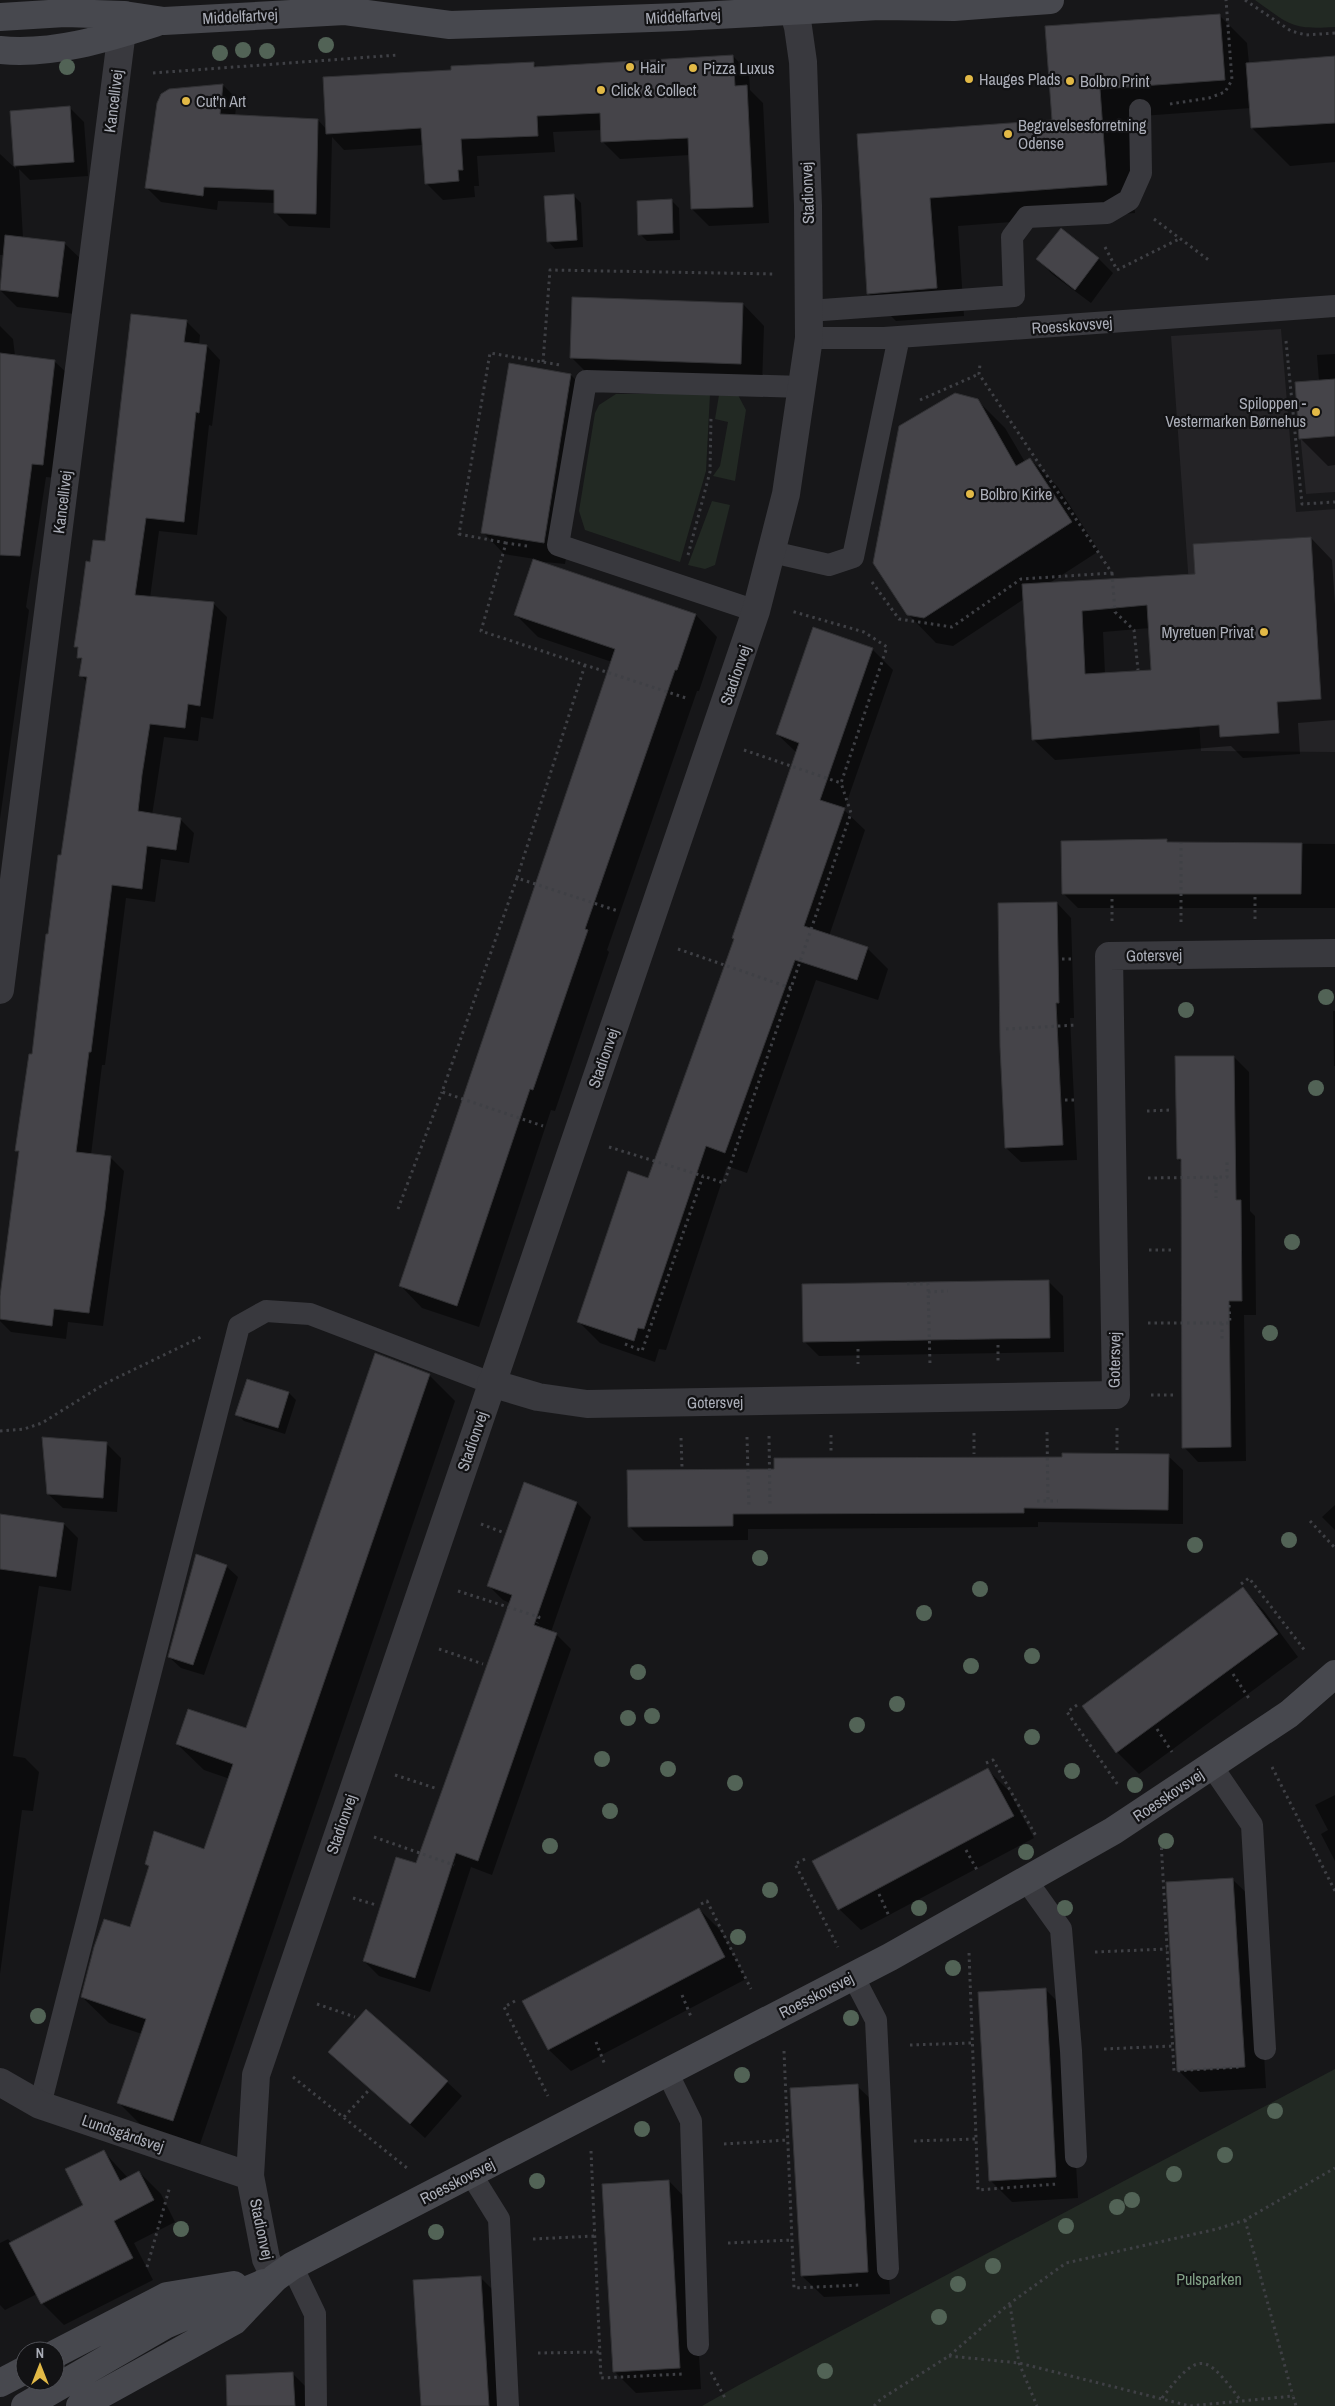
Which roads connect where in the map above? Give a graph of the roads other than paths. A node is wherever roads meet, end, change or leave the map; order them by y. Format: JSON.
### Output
{"nodes":[{"id":1,"x":382,"y":0,"type":"edge"},
{"id":2,"x":1050,"y":0,"type":"edge"},
{"id":3,"x":792,"y":5,"type":"edge"},
{"id":4,"x":345,"y":11,"type":"junction"},
{"id":5,"x":0,"y":17,"type":"edge"},
{"id":6,"x":123,"y":25,"type":"junction"},
{"id":7,"x":0,"y":50,"type":"edge"},
{"id":8,"x":1140,"y":110,"type":"road end"},
{"id":9,"x":1335,"y":306,"type":"edge"},
{"id":10,"x":809,"y":311,"type":"junction"},
{"id":11,"x":899,"y":337,"type":"junction"},
{"id":12,"x":809,"y":338,"type":"junction"},
{"id":13,"x":803,"y":387,"type":"junction"},
{"id":14,"x":772,"y":552,"type":"junction"},
{"id":15,"x":758,"y":606,"type":"junction"},
{"id":16,"x":1335,"y":953,"type":"edge"},
{"id":17,"x":0,"y":990,"type":"edge"},
{"id":18,"x":491,"y":1383,"type":"junction"},
{"id":19,"x":1331,"y":1677,"type":"edge"},
{"id":20,"x":1211,"y":1765,"type":"junction"},
{"id":21,"x":1026,"y":1880,"type":"junction"},
{"id":22,"x":853,"y":1976,"type":"junction"},
{"id":23,"x":1265,"y":2049,"type":"road end"},
{"id":24,"x":667,"y":2072,"type":"junction"},
{"id":25,"x":0,"y":2082,"type":"edge"},
{"id":26,"x":40,"y":2105,"type":"junction"},
{"id":27,"x":1076,"y":2157,"type":"road end"},
{"id":28,"x":471,"y":2174,"type":"junction"},
{"id":29,"x":250,"y":2176,"type":"junction"},
{"id":30,"x":888,"y":2269,"type":"road end"},
{"id":31,"x":284,"y":2272,"type":"junction"},
{"id":32,"x":698,"y":2345,"type":"road end"},
{"id":33,"x":65,"y":2349,"type":"edge"},
{"id":34,"x":15,"y":2375,"type":"edge"},
{"id":35,"x":0,"y":2383,"type":"edge"},
{"id":36,"x":0,"y":2396,"type":"edge"},
{"id":37,"x":8,"y":2406,"type":"edge"},
{"id":38,"x":25,"y":2406,"type":"edge"},
{"id":39,"x":80,"y":2406,"type":"edge"},
{"id":40,"x":316,"y":2406,"type":"edge"},
{"id":41,"x":508,"y":2406,"type":"edge"}],
"edges":[{"from":1,"to":4,"type":"street","name":"Middelfartvej"},
{"from":2,"to":3,"type":"street","name":"Middelfartvej"},
{"from":3,"to":4,"type":"street","name":"Middelfartvej"},
{"from":3,"to":10,"type":"street","name":"Stadionvej"},
{"from":4,"to":6,"type":"street","name":"Middelfartvej"},
{"from":5,"to":6,"type":"street","name":"Middelfartvej"},
{"from":6,"to":7,"type":"street","name":"Middelfartvej"},
{"from":6,"to":17,"type":"street","name":"Kancellivej"},
{"from":8,"to":10,"type":"lane"},
{"from":9,"to":11,"type":"lane","name":"Roesskovsvej"},
{"from":10,"to":12,"type":"street","name":"Stadionvej"},
{"from":11,"to":12,"type":"lane","name":"Roesskovsvej"},
{"from":11,"to":14,"type":"lane"},
{"from":12,"to":13,"type":"street","name":"Stadionvej"},
{"from":13,"to":14,"type":"street","name":"Stadionvej"},
{"from":13,"to":15,"type":"lane"},
{"from":14,"to":15,"type":"street","name":"Stadionvej"},
{"from":15,"to":18,"type":"street","name":"Stadionvej"},
{"from":16,"to":18,"type":"street","name":"Gotersvej"},
{"from":18,"to":26,"type":"lane"},
{"from":18,"to":29,"type":"street","name":"Stadionvej"},
{"from":19,"to":20,"type":"street","name":"Roesskovsvej"},
{"from":20,"to":21,"type":"street","name":"Roesskovsvej"},
{"from":20,"to":23,"type":"lane"},
{"from":21,"to":22,"type":"street","name":"Roesskovsvej"},
{"from":21,"to":27,"type":"lane"},
{"from":22,"to":24,"type":"street","name":"Roesskovsvej"},
{"from":22,"to":30,"type":"lane"},
{"from":24,"to":28,"type":"street","name":"Roesskovsvej"},
{"from":24,"to":32,"type":"lane"},
{"from":25,"to":26,"type":"street","name":"Lundsgårdsvej"},
{"from":26,"to":29,"type":"street","name":"Lundsgårdsvej"},
{"from":28,"to":31,"type":"street","name":"Roesskovsvej"},
{"from":28,"to":41,"type":"lane"},
{"from":29,"to":31,"type":"street","name":"Stadionvej"},
{"from":31,"to":33,"type":"street","name":"Roesskovsvej"},
{"from":31,"to":38,"type":"street"},
{"from":31,"to":39,"type":"street","name":"Roesskovsvej"},
{"from":31,"to":40,"type":"lane"},
{"from":34,"to":35,"type":"street"},
{"from":36,"to":37,"type":"street"}]}
